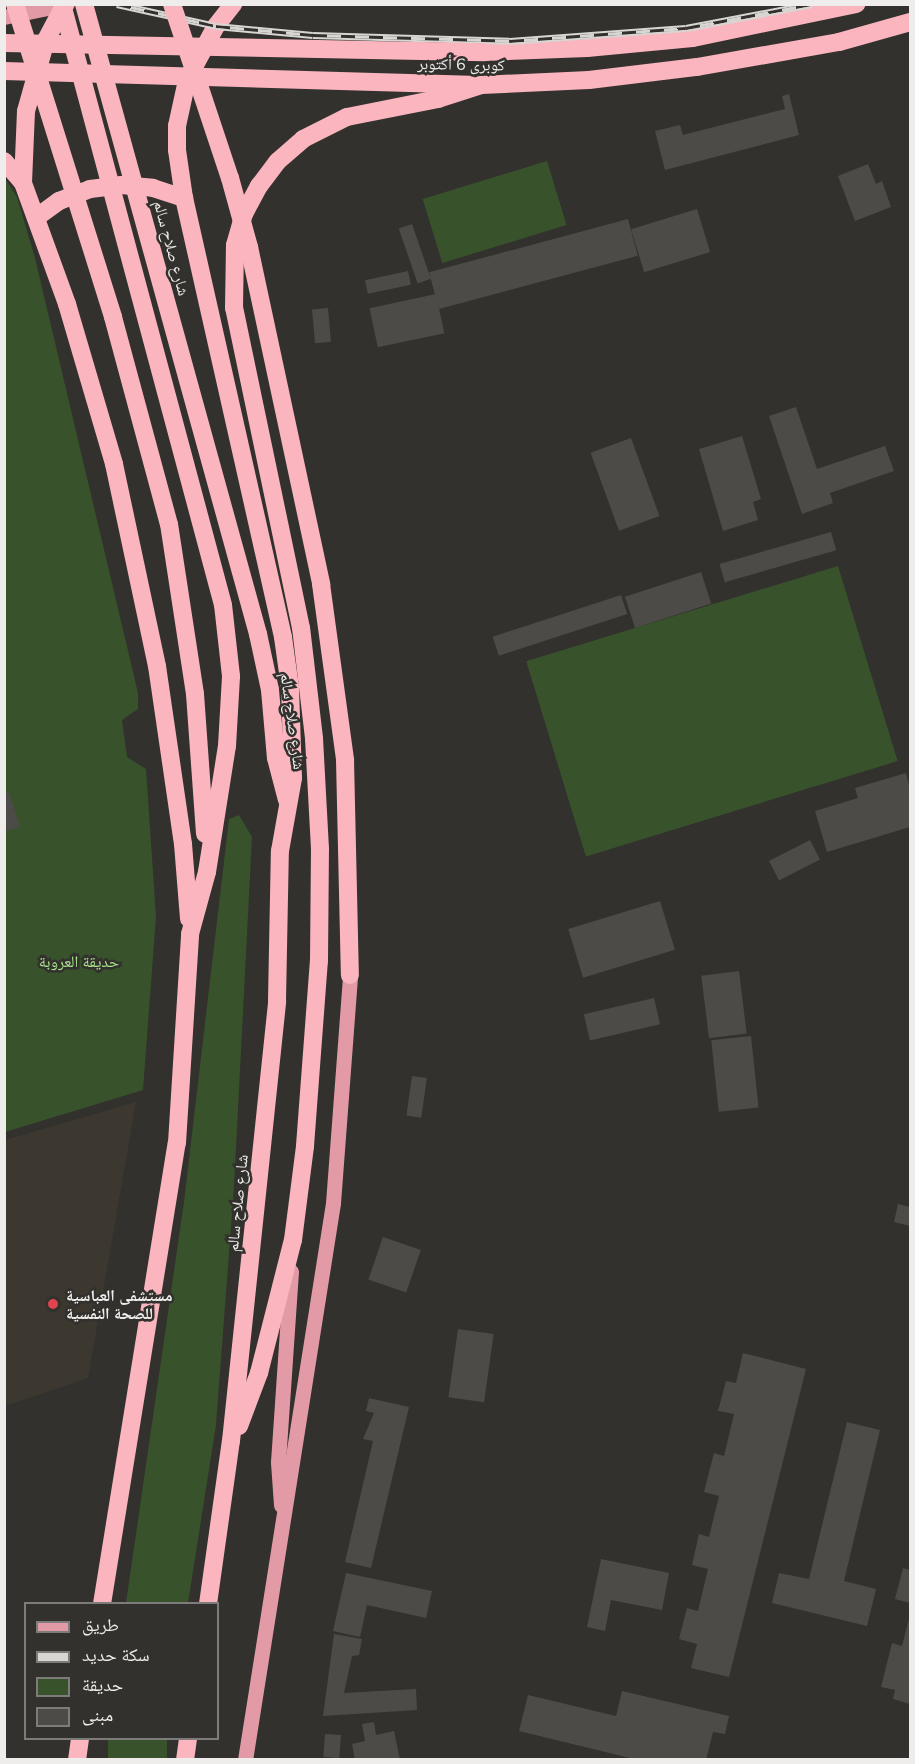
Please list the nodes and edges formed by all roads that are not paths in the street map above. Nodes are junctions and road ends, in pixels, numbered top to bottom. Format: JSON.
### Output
{"nodes":[{"id":1,"x":15,"y":4,"type":"edge"},
{"id":2,"x":84,"y":4,"type":"edge"},
{"id":3,"x":172,"y":4,"type":"edge"},
{"id":4,"x":233,"y":4,"type":"edge"},
{"id":5,"x":856,"y":4,"type":"edge"},
{"id":6,"x":64,"y":5,"type":"edge"},
{"id":7,"x":4,"y":17,"type":"edge"},
{"id":8,"x":910,"y":22,"type":"edge"},
{"id":9,"x":4,"y":43,"type":"edge"},
{"id":10,"x":4,"y":71,"type":"edge"},
{"id":11,"x":481,"y":85,"type":"junction"},
{"id":12,"x":4,"y":160,"type":"edge"},
{"id":13,"x":23,"y":183,"type":"junction"},
{"id":14,"x":184,"y":198,"type":"junction"},
{"id":15,"x":38,"y":217,"type":"junction"},
{"id":16,"x":290,"y":810,"type":"junction"},
{"id":17,"x":207,"y":872,"type":"junction"},
{"id":18,"x":190,"y":934,"type":"junction"},
{"id":19,"x":350,"y":975,"type":"joint"},
{"id":20,"x":293,"y":1240,"type":"junction"},
{"id":21,"x":231,"y":1441,"type":"junction"},
{"id":22,"x":284,"y":1519,"type":"junction"},
{"id":23,"x":102,"y":1602,"type":"edge"},
{"id":24,"x":208,"y":1602,"type":"edge"},
{"id":25,"x":80,"y":1740,"type":"edge"},
{"id":26,"x":188,"y":1740,"type":"edge"},
{"id":27,"x":77,"y":1760,"type":"edge"},
{"id":28,"x":185,"y":1760,"type":"edge"},
{"id":29,"x":245,"y":1760,"type":"edge"}],
"edges":[{"from":1,"to":17,"type":"highway","bridge":true},
{"from":2,"to":16,"type":"highway","name":"شارع صلاح سالم","bridge":true},
{"from":3,"to":19,"type":"highway","bridge":true},
{"from":4,"to":14,"type":"highway"},
{"from":5,"to":9,"type":"highway","name":"كوبرى 6 أكتوبر","bridge":true},
{"from":6,"to":7,"type":"main road"},
{"from":6,"to":13,"type":"highway"},
{"from":6,"to":17,"type":"highway","bridge":true},
{"from":8,"to":11,"type":"highway","name":"كوبرى 6 أكتوبر"},
{"from":10,"to":11,"type":"highway","name":"كوبرى 6 أكتوبر","bridge":true},
{"from":11,"to":20,"type":"highway","bridge":true},
{"from":12,"to":13,"type":"highway"},
{"from":13,"to":15,"type":"highway"},
{"from":14,"to":15,"type":"highway"},
{"from":14,"to":16,"type":"highway"},
{"from":15,"to":18,"type":"highway"},
{"from":16,"to":21,"type":"highway","name":"شارع صلاح سالم"},
{"from":17,"to":18,"type":"highway"},
{"from":18,"to":23,"type":"highway"},
{"from":19,"to":22,"type":"main road"},
{"from":20,"to":21,"type":"highway"},
{"from":20,"to":22,"type":"main road"},
{"from":21,"to":24,"type":"highway","name":"شارع صلاح سالم"},
{"from":22,"to":29,"type":"main road"},
{"from":25,"to":27,"type":"highway"},
{"from":26,"to":28,"type":"highway"}]}
